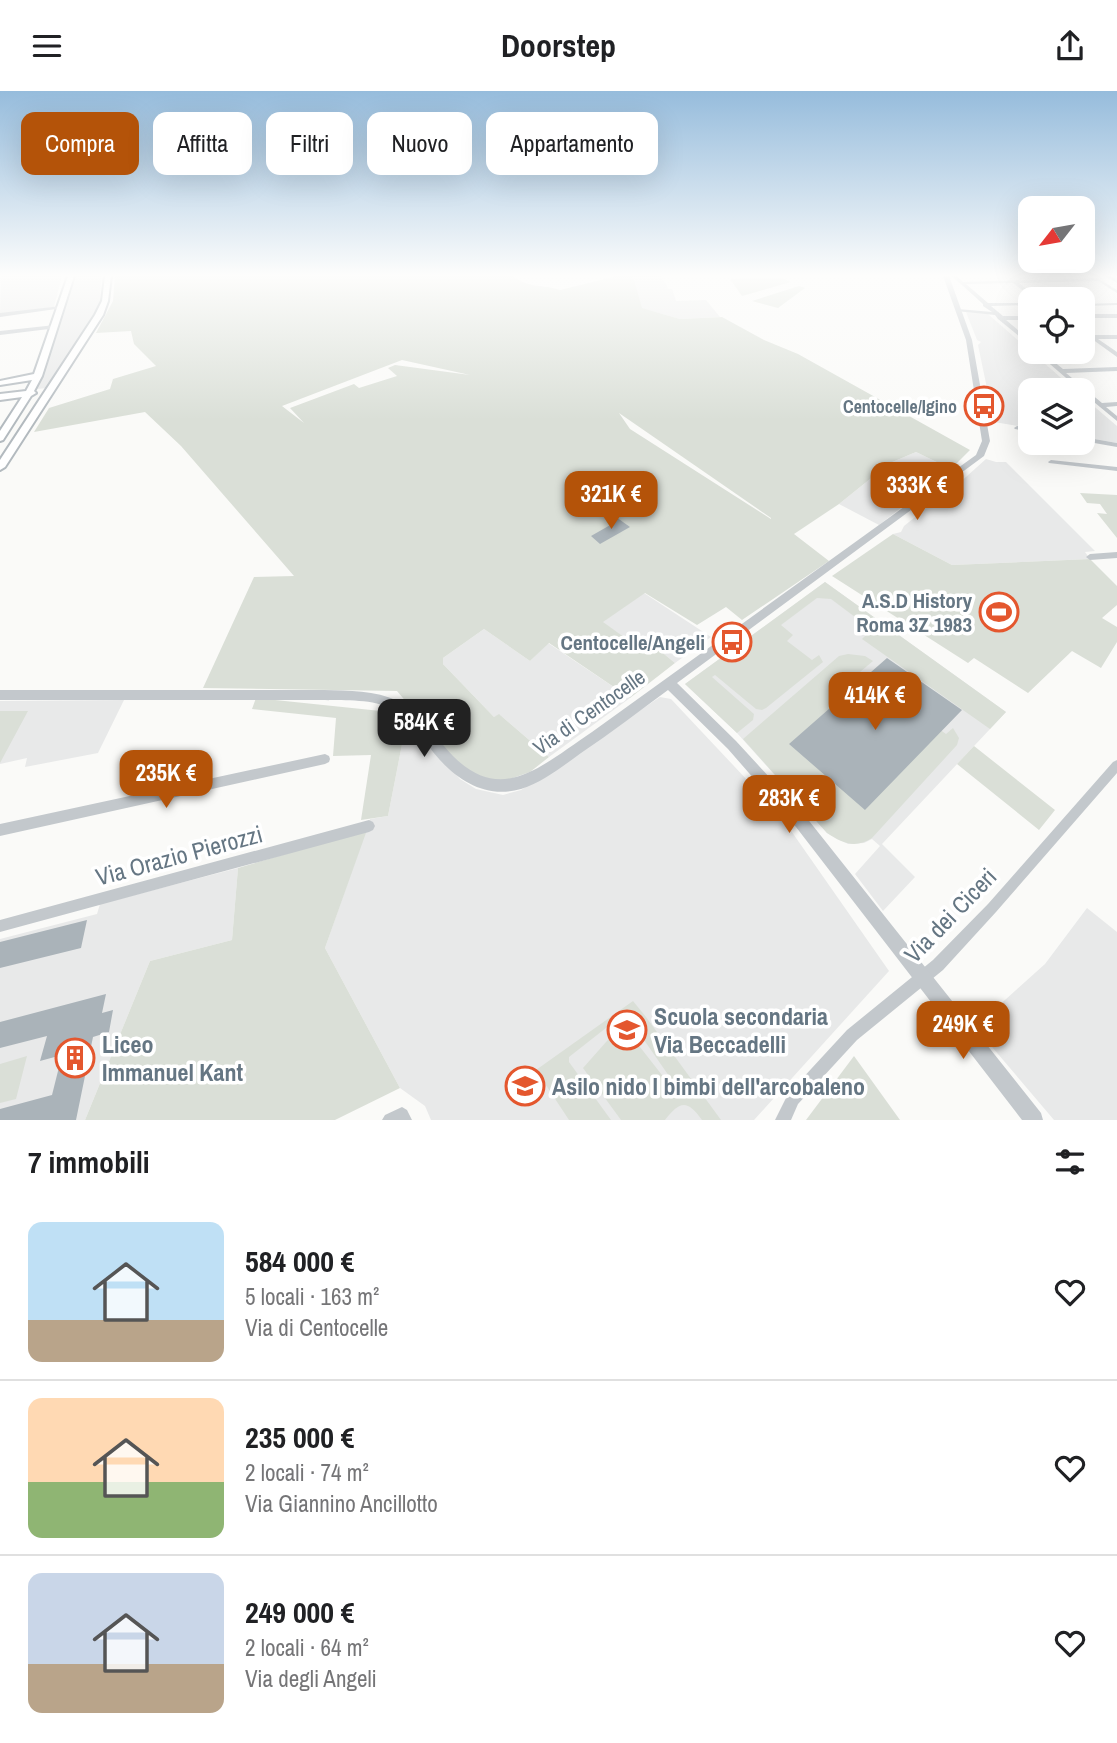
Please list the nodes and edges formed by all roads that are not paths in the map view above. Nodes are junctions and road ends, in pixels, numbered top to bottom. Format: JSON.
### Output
{"nodes":[{"id":1,"x":56,"y":324,"type":"edge"},
{"id":2,"x":94,"y":324,"type":"edge"},
{"id":3,"x":963,"y":324,"type":"edge"},
{"id":4,"x":55,"y":327,"type":"junction"},
{"id":5,"x":0,"y":333,"type":"edge"},
{"id":6,"x":1095,"y":337,"type":"edge"},
{"id":7,"x":1117,"y":337,"type":"edge"},
{"id":8,"x":1095,"y":339,"type":"edge"},
{"id":9,"x":1117,"y":355,"type":"edge"},
{"id":10,"x":1054,"y":364,"type":"edge"},
{"id":11,"x":1117,"y":369,"type":"edge"},
{"id":12,"x":1062,"y":371,"type":"junction"},
{"id":13,"x":38,"y":376,"type":"junction"},
{"id":14,"x":0,"y":383,"type":"edge"},
{"id":15,"x":50,"y":391,"type":"junction"},
{"id":16,"x":0,"y":395,"type":"edge"},
{"id":17,"x":27,"y":397,"type":"junction"},
{"id":18,"x":0,"y":403,"type":"edge"},
{"id":19,"x":1117,"y":404,"type":"edge"},
{"id":20,"x":1101,"y":405,"type":"junction"},
{"id":21,"x":1117,"y":419,"type":"edge"},
{"id":22,"x":0,"y":438,"type":"edge"},
{"id":23,"x":1095,"y":441,"type":"edge"},
{"id":24,"x":1117,"y":445,"type":"edge"},
{"id":25,"x":1051,"y":461,"type":"dead end"},
{"id":26,"x":0,"y":467,"type":"edge"},
{"id":27,"x":1117,"y":469,"type":"edge"},
{"id":28,"x":1117,"y":555,"type":"edge"},
{"id":29,"x":1090,"y":557,"type":"dead end"},
{"id":30,"x":667,"y":682,"type":"junction"},
{"id":31,"x":0,"y":695,"type":"edge"},
{"id":32,"x":325,"y":759,"type":"dead end"},
{"id":33,"x":1117,"y":765,"type":"edge"},
{"id":34,"x":369,"y":826,"type":"dead end"},
{"id":35,"x":0,"y":830,"type":"edge"},
{"id":36,"x":0,"y":926,"type":"edge"},
{"id":37,"x":923,"y":978,"type":"junction"},
{"id":38,"x":783,"y":1120,"type":"edge"},
{"id":39,"x":1034,"y":1120,"type":"edge"}],
"edges":[{"from":1,"to":4,"type":"main road"},
{"from":2,"to":15,"type":"main road"},
{"from":3,"to":30,"type":"street","name":"Via di Centocelle"},
{"from":4,"to":5,"type":"street"},
{"from":4,"to":13,"type":"main road"},
{"from":6,"to":7,"type":"street"},
{"from":8,"to":9,"type":"street"},
{"from":10,"to":12,"type":"street"},
{"from":11,"to":12,"type":"street"},
{"from":12,"to":20,"type":"street"},
{"from":13,"to":14,"type":"main road"},
{"from":13,"to":17,"type":"main road"},
{"from":15,"to":17,"type":"main road"},
{"from":15,"to":26,"type":"main road"},
{"from":16,"to":17,"type":"main road"},
{"from":17,"to":18,"type":"main road"},
{"from":17,"to":22,"type":"main road"},
{"from":19,"to":20,"type":"street"},
{"from":20,"to":21,"type":"street"},
{"from":23,"to":24,"type":"street"},
{"from":25,"to":27,"type":"street"},
{"from":28,"to":29,"type":"street"},
{"from":30,"to":31,"type":"street","name":"Via di Centocelle"},
{"from":30,"to":37,"type":"street"},
{"from":32,"to":35,"type":"street"},
{"from":33,"to":37,"type":"street","name":"Via dei Ciceri"},
{"from":34,"to":36,"type":"street","name":"Via Orazio Pierozzi"},
{"from":37,"to":38,"type":"street","name":"Via dei Ciceri"},
{"from":37,"to":39,"type":"street"}]}
